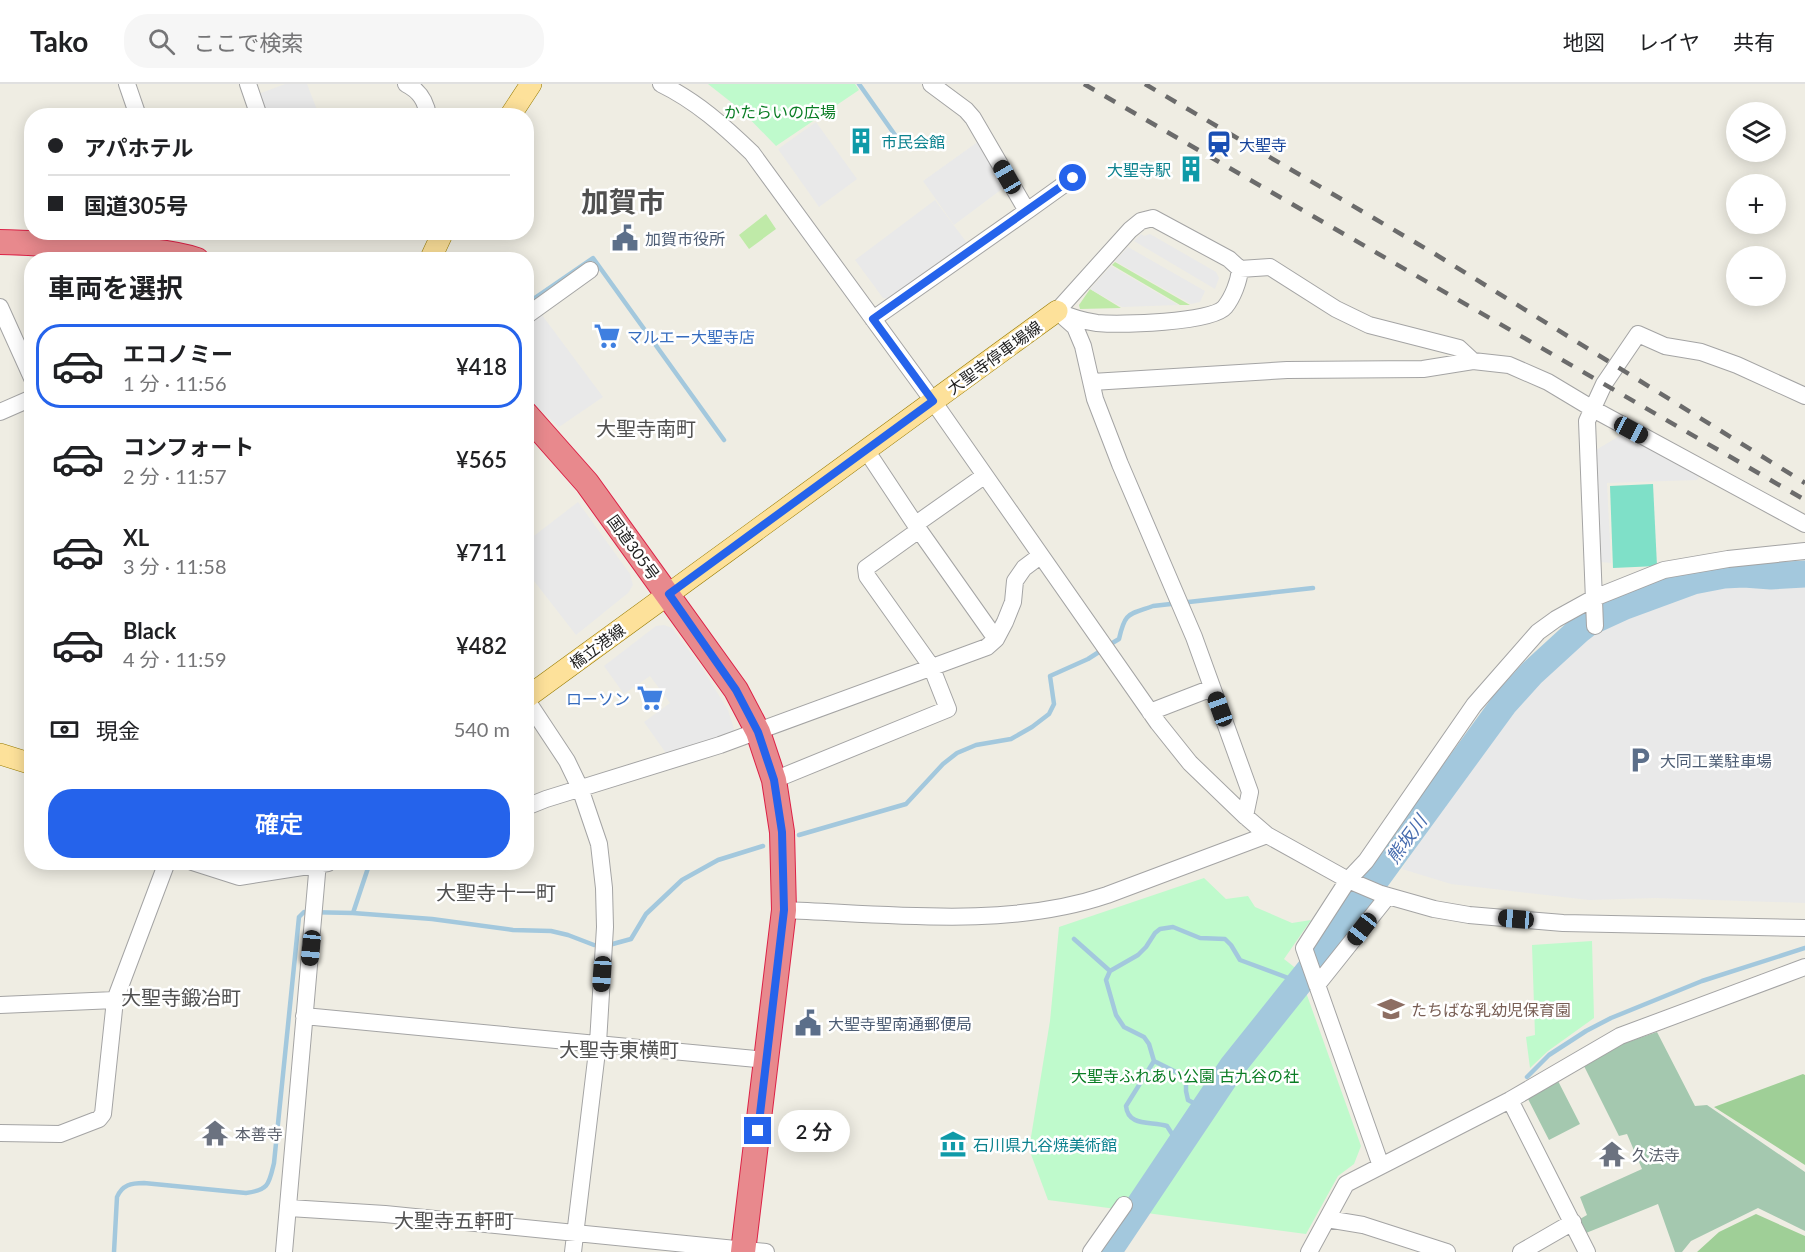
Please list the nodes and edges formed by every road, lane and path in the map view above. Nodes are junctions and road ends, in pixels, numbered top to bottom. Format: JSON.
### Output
{"nodes":[{"id":1,"x":127,"y":84,"type":"edge"},
{"id":2,"x":248,"y":84,"type":"edge"},
{"id":3,"x":406,"y":84,"type":"edge"},
{"id":4,"x":531,"y":84,"type":"edge"},
{"id":5,"x":662,"y":84,"type":"edge"},
{"id":6,"x":931,"y":84,"type":"edge"},
{"id":7,"x":135,"y":108,"type":"edge"},
{"id":8,"x":256,"y":108,"type":"edge"},
{"id":9,"x":427,"y":108,"type":"edge"},
{"id":10,"x":515,"y":108,"type":"edge"},
{"id":11,"x":1073,"y":178,"type":"dead end"},
{"id":12,"x":1027,"y":211,"type":"junction"},
{"id":13,"x":62,"y":240,"type":"edge"},
{"id":14,"x":70,"y":240,"type":"edge"},
{"id":15,"x":0,"y":242,"type":"edge"},
{"id":16,"x":116,"y":252,"type":"edge"},
{"id":17,"x":1240,"y":268,"type":"junction"},
{"id":18,"x":590,"y":270,"type":"dead end"},
{"id":19,"x":0,"y":307,"type":"edge"},
{"id":20,"x":534,"y":310,"type":"edge"},
{"id":21,"x":1057,"y":312,"type":"junction"},
{"id":22,"x":873,"y":319,"type":"junction"},
{"id":23,"x":24,"y":360,"type":"edge"},
{"id":24,"x":1473,"y":361,"type":"junction"},
{"id":25,"x":1092,"y":382,"type":"junction"},
{"id":26,"x":1805,"y":396,"type":"edge"},
{"id":27,"x":933,"y":401,"type":"junction"},
{"id":28,"x":24,"y":402,"type":"edge"},
{"id":29,"x":1593,"y":409,"type":"junction"},
{"id":30,"x":0,"y":412,"type":"edge"},
{"id":31,"x":534,"y":423,"type":"edge"},
{"id":32,"x":866,"y":450,"type":"junction"},
{"id":33,"x":984,"y":476,"type":"junction"},
{"id":34,"x":1805,"y":524,"type":"edge"},
{"id":35,"x":917,"y":527,"type":"junction"},
{"id":36,"x":1805,"y":551,"type":"edge"},
{"id":37,"x":1040,"y":556,"type":"junction"},
{"id":38,"x":669,"y":594,"type":"junction"},
{"id":39,"x":1594,"y":598,"type":"junction"},
{"id":40,"x":1595,"y":626,"type":"dead end"},
{"id":41,"x":996,"y":639,"type":"junction"},
{"id":42,"x":931,"y":666,"type":"junction"},
{"id":43,"x":1212,"y":688,"type":"junction"},
{"id":44,"x":534,"y":692,"type":"edge"},
{"id":45,"x":534,"y":710,"type":"edge"},
{"id":46,"x":1150,"y":712,"type":"junction"},
{"id":47,"x":758,"y":732,"type":"junction"},
{"id":48,"x":0,"y":754,"type":"edge"},
{"id":49,"x":24,"y":762,"type":"edge"},
{"id":50,"x":774,"y":780,"type":"junction"},
{"id":51,"x":580,"y":788,"type":"junction"},
{"id":52,"x":534,"y":804,"type":"edge"},
{"id":53,"x":1245,"y":816,"type":"junction"},
{"id":54,"x":1268,"y":835,"type":"junction"},
{"id":55,"x":164,"y":870,"type":"edge"},
{"id":56,"x":217,"y":870,"type":"edge"},
{"id":57,"x":280,"y":870,"type":"edge"},
{"id":58,"x":320,"y":870,"type":"edge"},
{"id":59,"x":1348,"y":880,"type":"junction"},
{"id":60,"x":1384,"y":895,"type":"junction"},
{"id":61,"x":784,"y":910,"type":"junction"},
{"id":62,"x":1805,"y":928,"type":"edge"},
{"id":63,"x":1805,"y":967,"type":"edge"},
{"id":64,"x":1316,"y":983,"type":"junction"},
{"id":65,"x":115,"y":1000,"type":"junction"},
{"id":66,"x":0,"y":1005,"type":"edge"},
{"id":67,"x":304,"y":1016,"type":"junction"},
{"id":68,"x":598,"y":1043,"type":"junction"},
{"id":69,"x":766,"y":1060,"type":"junction"},
{"id":70,"x":1510,"y":1100,"type":"junction"},
{"id":71,"x":0,"y":1133,"type":"edge"},
{"id":72,"x":1381,"y":1166,"type":"junction"},
{"id":73,"x":1124,"y":1205,"type":"dead end"},
{"id":74,"x":289,"y":1208,"type":"junction"},
{"id":75,"x":1327,"y":1220,"type":"junction"},
{"id":76,"x":1573,"y":1222,"type":"junction"},
{"id":77,"x":575,"y":1232,"type":"junction"},
{"id":78,"x":751,"y":1251,"type":"edge"},
{"id":79,"x":284,"y":1252,"type":"edge"},
{"id":80,"x":573,"y":1252,"type":"edge"},
{"id":81,"x":1091,"y":1252,"type":"edge"},
{"id":82,"x":1309,"y":1252,"type":"edge"},
{"id":83,"x":1446,"y":1252,"type":"edge"},
{"id":84,"x":1521,"y":1252,"type":"edge"},
{"id":85,"x":1587,"y":1252,"type":"edge"}],
"edges":[{"from":1,"to":7,"type":"street"},
{"from":2,"to":8,"type":"street"},
{"from":3,"to":9,"type":"street"},
{"from":4,"to":10,"type":"main road"},
{"from":5,"to":22,"type":"street"},
{"from":6,"to":12,"type":"street"},
{"from":11,"to":12,"type":"street"},
{"from":12,"to":22,"type":"street"},
{"from":13,"to":15,"type":"highway"},
{"from":14,"to":16,"type":"highway"},
{"from":17,"to":21,"type":"street"},
{"from":17,"to":21,"type":"street"},
{"from":17,"to":24,"type":"street"},
{"from":18,"to":20,"type":"street"},
{"from":19,"to":23,"type":"street"},
{"from":21,"to":25,"type":"street"},
{"from":21,"to":27,"type":"main road","name":"大聖寺停車場線"},
{"from":22,"to":27,"type":"street"},
{"from":24,"to":25,"type":"street"},
{"from":24,"to":29,"type":"street"},
{"from":25,"to":43,"type":"street"},
{"from":26,"to":29,"type":"street"},
{"from":27,"to":32,"type":"main road","name":"大聖寺停車場線"},
{"from":27,"to":33,"type":"street"},
{"from":28,"to":30,"type":"street"},
{"from":29,"to":34,"type":"street"},
{"from":29,"to":39,"type":"street"},
{"from":31,"to":38,"type":"highway","name":"国道305号"},
{"from":32,"to":35,"type":"street"},
{"from":32,"to":38,"type":"main road","name":"大聖寺停車場線"},
{"from":33,"to":35,"type":"street"},
{"from":33,"to":37,"type":"street"},
{"from":35,"to":41,"type":"street"},
{"from":35,"to":42,"type":"street"},
{"from":36,"to":39,"type":"street"},
{"from":37,"to":41,"type":"street"},
{"from":37,"to":46,"type":"street"},
{"from":38,"to":44,"type":"main road","name":"橋立港線"},
{"from":38,"to":47,"type":"highway","name":"国道305号"},
{"from":39,"to":40,"type":"street"},
{"from":39,"to":59,"type":"street"},
{"from":41,"to":42,"type":"street"},
{"from":42,"to":47,"type":"street"},
{"from":42,"to":50,"type":"street"},
{"from":43,"to":46,"type":"street"},
{"from":43,"to":53,"type":"street"},
{"from":45,"to":51,"type":"street"},
{"from":46,"to":53,"type":"street"},
{"from":47,"to":50,"type":"highway","name":"国道305号"},
{"from":47,"to":51,"type":"street"},
{"from":48,"to":49,"type":"main road"},
{"from":50,"to":61,"type":"highway","name":"国道305号"},
{"from":51,"to":52,"type":"street"},
{"from":51,"to":68,"type":"street"},
{"from":53,"to":54,"type":"street"},
{"from":54,"to":59,"type":"street"},
{"from":54,"to":61,"type":"street"},
{"from":55,"to":65,"type":"street"},
{"from":56,"to":57,"type":"street"},
{"from":58,"to":67,"type":"street"},
{"from":59,"to":60,"type":"street"},
{"from":59,"to":64,"type":"street"},
{"from":60,"to":62,"type":"street"},
{"from":60,"to":64,"type":"street"},
{"from":61,"to":69,"type":"highway","name":"国道305号"},
{"from":63,"to":70,"type":"street"},
{"from":64,"to":72,"type":"street"},
{"from":65,"to":66,"type":"street"},
{"from":65,"to":71,"type":"street"},
{"from":67,"to":68,"type":"street"},
{"from":67,"to":74,"type":"street"},
{"from":68,"to":69,"type":"street"},
{"from":68,"to":77,"type":"street"},
{"from":69,"to":78,"type":"highway","name":"国道305号"},
{"from":70,"to":72,"type":"street"},
{"from":70,"to":76,"type":"street"},
{"from":72,"to":75,"type":"street"},
{"from":73,"to":81,"type":"street"},
{"from":74,"to":77,"type":"street"},
{"from":74,"to":79,"type":"street"},
{"from":75,"to":82,"type":"street"},
{"from":75,"to":83,"type":"street"},
{"from":76,"to":84,"type":"street"},
{"from":76,"to":85,"type":"street"},
{"from":77,"to":78,"type":"street"},
{"from":77,"to":80,"type":"street"}]}
